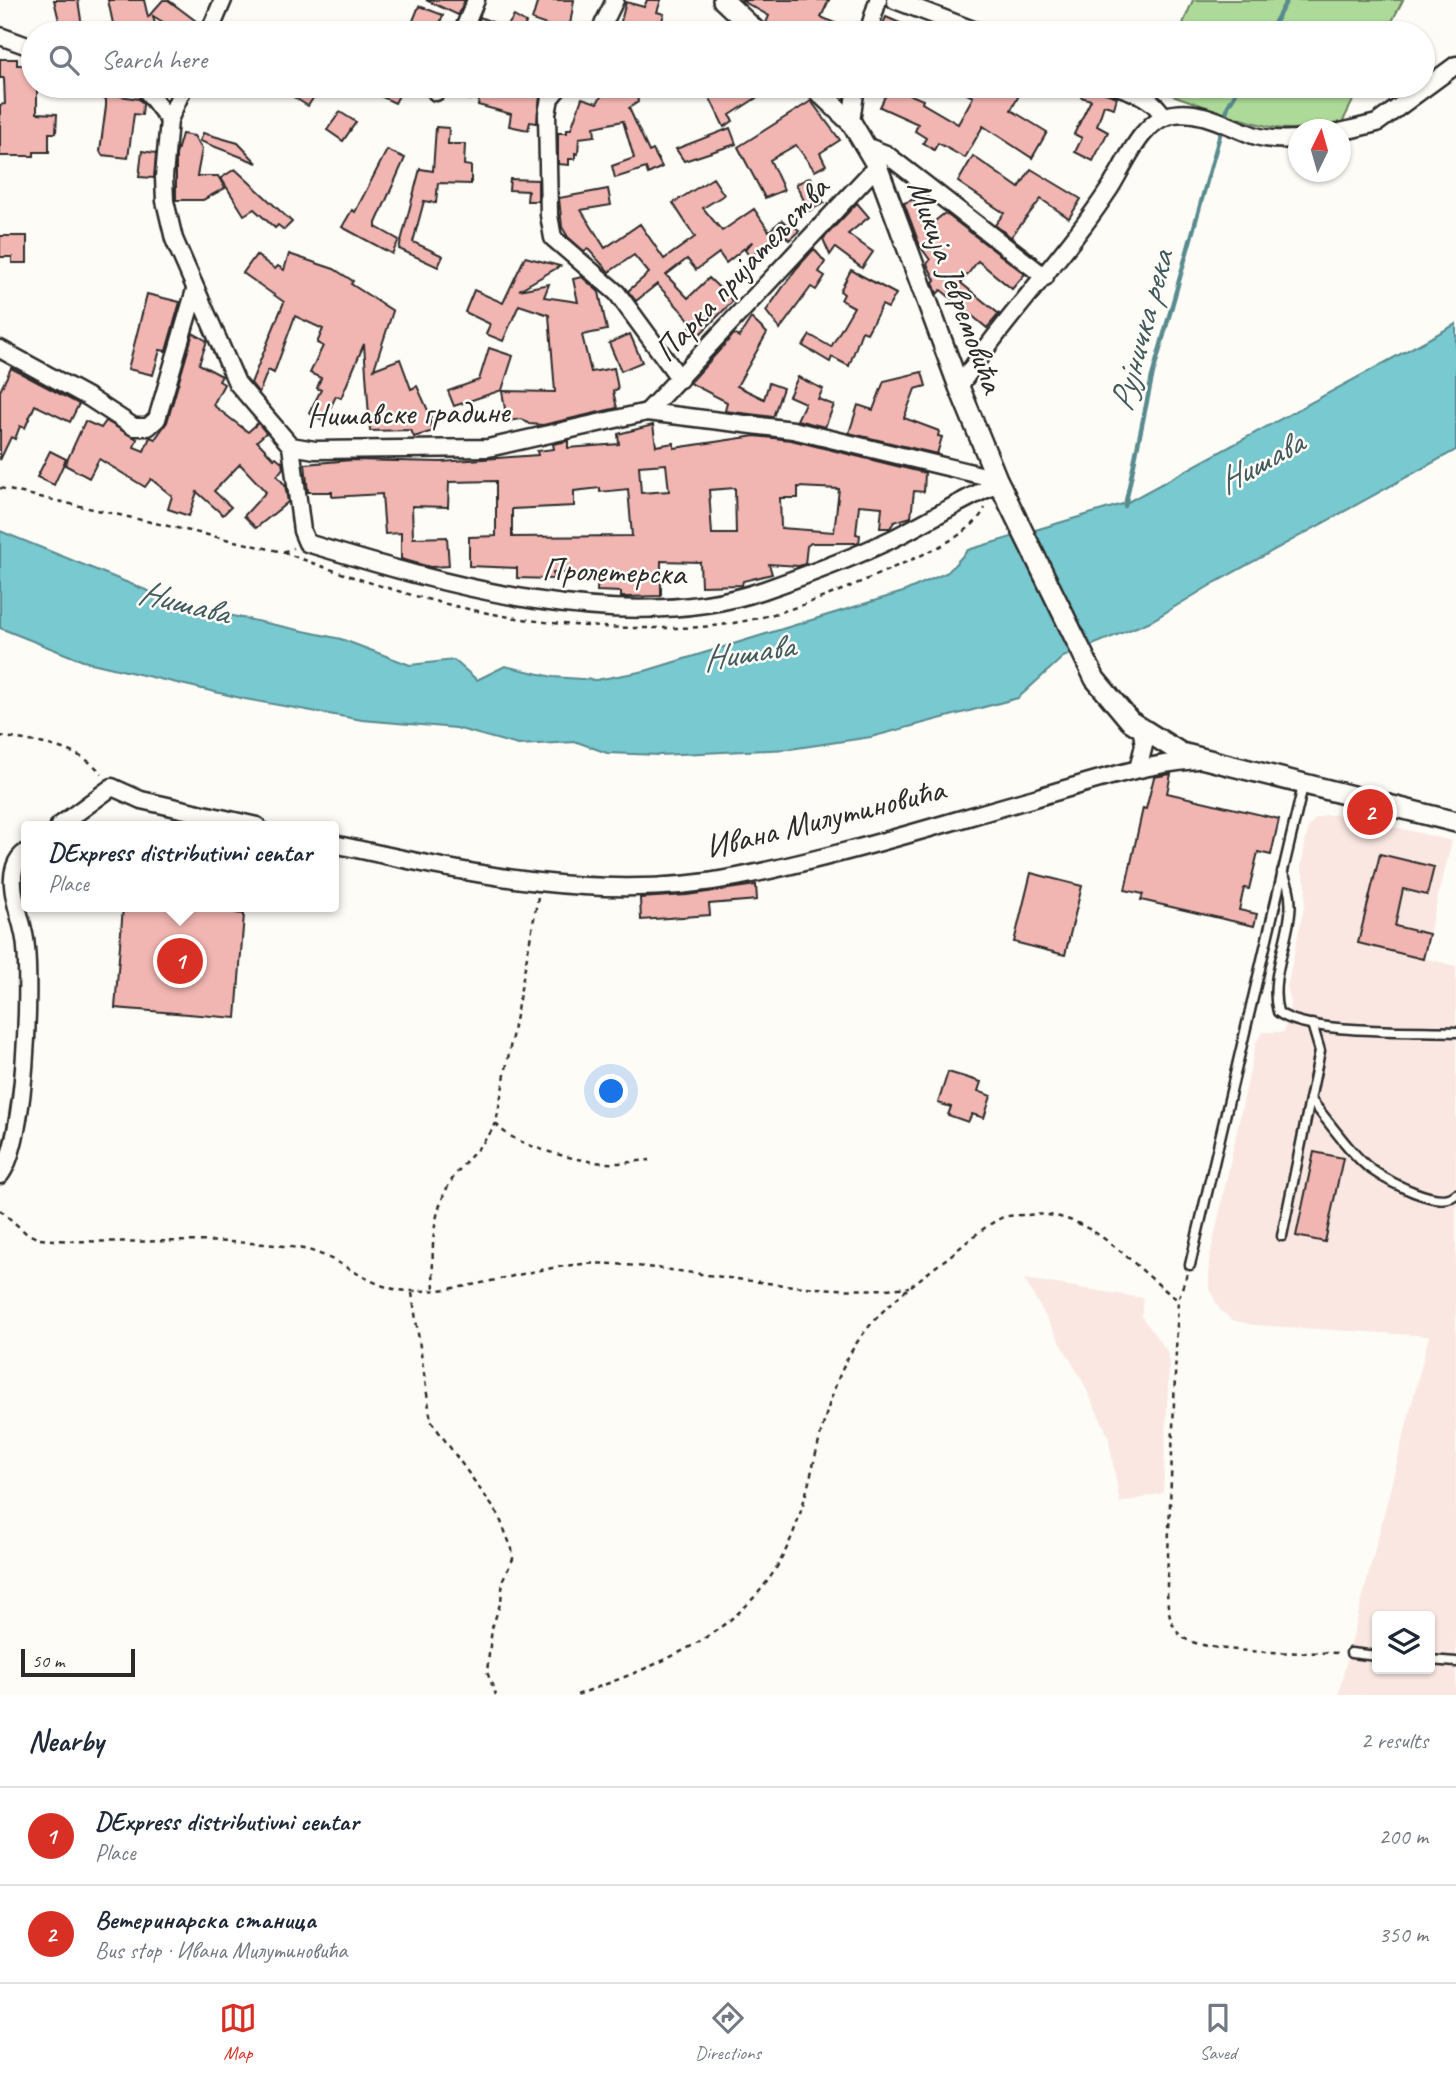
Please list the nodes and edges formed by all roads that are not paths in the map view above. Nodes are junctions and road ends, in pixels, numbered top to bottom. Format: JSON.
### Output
{"nodes":[{"id":1,"x":223,"y":0,"type":"edge"},
{"id":2,"x":476,"y":0,"type":"edge"},
{"id":3,"x":615,"y":0,"type":"edge"},
{"id":4,"x":723,"y":0,"type":"edge"},
{"id":5,"x":878,"y":0,"type":"edge"},
{"id":6,"x":895,"y":0,"type":"edge"},
{"id":7,"x":214,"y":21,"type":"edge"},
{"id":8,"x":466,"y":21,"type":"edge"},
{"id":9,"x":605,"y":21,"type":"edge"},
{"id":10,"x":745,"y":21,"type":"edge"},
{"id":11,"x":872,"y":21,"type":"edge"},
{"id":12,"x":950,"y":21,"type":"edge"},
{"id":13,"x":0,"y":36,"type":"edge"},
{"id":14,"x":21,"y":44,"type":"edge"},
{"id":15,"x":1456,"y":65,"type":"edge"},
{"id":16,"x":1435,"y":80,"type":"edge"},
{"id":17,"x":152,"y":98,"type":"edge"},
{"id":18,"x":179,"y":98,"type":"edge"},
{"id":19,"x":550,"y":98,"type":"edge"},
{"id":20,"x":826,"y":98,"type":"edge"},
{"id":21,"x":854,"y":98,"type":"edge"},
{"id":22,"x":1147,"y":98,"type":"edge"},
{"id":23,"x":1411,"y":98,"type":"edge"},
{"id":24,"x":1164,"y":117,"type":"junction"},
{"id":25,"x":169,"y":120,"type":"junction"},
{"id":26,"x":851,"y":122,"type":"junction"},
{"id":27,"x":1351,"y":129,"type":"edge"},
{"id":28,"x":1288,"y":139,"type":"edge"},
{"id":29,"x":868,"y":147,"type":"junction"},
{"id":30,"x":877,"y":166,"type":"junction"},
{"id":31,"x":1045,"y":276,"type":"junction"},
{"id":32,"x":195,"y":290,"type":"junction"},
{"id":33,"x":0,"y":349,"type":"edge"},
{"id":34,"x":680,"y":379,"type":"junction"},
{"id":35,"x":958,"y":387,"type":"junction"},
{"id":36,"x":648,"y":412,"type":"junction"},
{"id":37,"x":291,"y":446,"type":"junction"},
{"id":38,"x":999,"y":481,"type":"junction"},
{"id":39,"x":1095,"y":679,"type":"joint"},
{"id":40,"x":1142,"y":732,"type":"junction"},
{"id":41,"x":1201,"y":760,"type":"junction"},
{"id":42,"x":1138,"y":769,"type":"junction"},
{"id":43,"x":1303,"y":786,"type":"junction"},
{"id":44,"x":66,"y":821,"type":"edge"},
{"id":45,"x":235,"y":821,"type":"edge"},
{"id":46,"x":1456,"y":822,"type":"edge"},
{"id":47,"x":339,"y":845,"type":"edge"},
{"id":48,"x":21,"y":858,"type":"edge"},
{"id":49,"x":1282,"y":872,"type":"junction"},
{"id":50,"x":1312,"y":1024,"type":"junction"},
{"id":51,"x":1456,"y":1032,"type":"edge"},
{"id":52,"x":1311,"y":1099,"type":"junction"},
{"id":53,"x":0,"y":1175,"type":"edge"},
{"id":54,"x":1456,"y":1194,"type":"edge"},
{"id":55,"x":1282,"y":1236,"type":"dead end"},
{"id":56,"x":1190,"y":1265,"type":"road end"},
{"id":57,"x":1350,"y":1653,"type":"road end"},
{"id":58,"x":1372,"y":1655,"type":"edge"},
{"id":59,"x":1435,"y":1660,"type":"edge"},
{"id":60,"x":1456,"y":1662,"type":"edge"}],
"edges":[{"from":1,"to":7,"type":"street"},
{"from":2,"to":8,"type":"street"},
{"from":3,"to":9,"type":"street"},
{"from":4,"to":10,"type":"street"},
{"from":5,"to":11,"type":"street"},
{"from":6,"to":12,"type":"street"},
{"from":13,"to":14,"type":"street"},
{"from":15,"to":16,"type":"street"},
{"from":17,"to":25,"type":"street"},
{"from":18,"to":25,"type":"street","name":"Нишавске градине"},
{"from":19,"to":34,"type":"street"},
{"from":20,"to":26,"type":"street","name":"Микија Јевремовића"},
{"from":21,"to":26,"type":"street"},
{"from":22,"to":24,"type":"street"},
{"from":23,"to":27,"type":"street"},
{"from":24,"to":28,"type":"street"},
{"from":24,"to":31,"type":"street"},
{"from":25,"to":32,"type":"street","name":"Нишавске градине"},
{"from":26,"to":29,"type":"street","name":"Микија Јевремовића"},
{"from":29,"to":30,"type":"street","name":"Микија Јевремовића"},
{"from":29,"to":31,"type":"street"},
{"from":30,"to":34,"type":"street","name":"Парка пријатељства"},
{"from":30,"to":35,"type":"street","name":"Микија Јевремовића"},
{"from":31,"to":35,"type":"street"},
{"from":32,"to":33,"type":"street"},
{"from":32,"to":37,"type":"street","name":"Нишавске градине"},
{"from":34,"to":36,"type":"street","name":"Парка пријатељства"},
{"from":35,"to":38,"type":"street","name":"Микија Јевремовића"},
{"from":36,"to":37,"type":"street","name":"Нишавске градине"},
{"from":36,"to":38,"type":"street","name":"Нишавске градине"},
{"from":37,"to":38,"type":"street","name":"Пролетерска"},
{"from":38,"to":39,"type":"street","name":"Микија Јевремовића"},
{"from":39,"to":40,"type":"street","name":"Ивана Милутиновића"},
{"from":40,"to":41,"type":"street","name":"Ивана Милутиновића"},
{"from":40,"to":42,"type":"street"},
{"from":41,"to":42,"type":"street","name":"Ивана Милутиновића"},
{"from":41,"to":43,"type":"street","name":"Ивана Милутиновића"},
{"from":42,"to":47,"type":"street","name":"Ивана Милутиновића"},
{"from":43,"to":46,"type":"street","name":"Ивана Милутиновића"},
{"from":43,"to":49,"type":"lane"},
{"from":44,"to":45,"type":"street"},
{"from":48,"to":53,"type":"street"},
{"from":49,"to":50,"type":"lane"},
{"from":49,"to":56,"type":"lane"},
{"from":50,"to":51,"type":"lane"},
{"from":50,"to":52,"type":"lane"},
{"from":52,"to":54,"type":"lane"},
{"from":52,"to":55,"type":"lane"},
{"from":57,"to":58,"type":"lane"},
{"from":59,"to":60,"type":"lane"}]}
